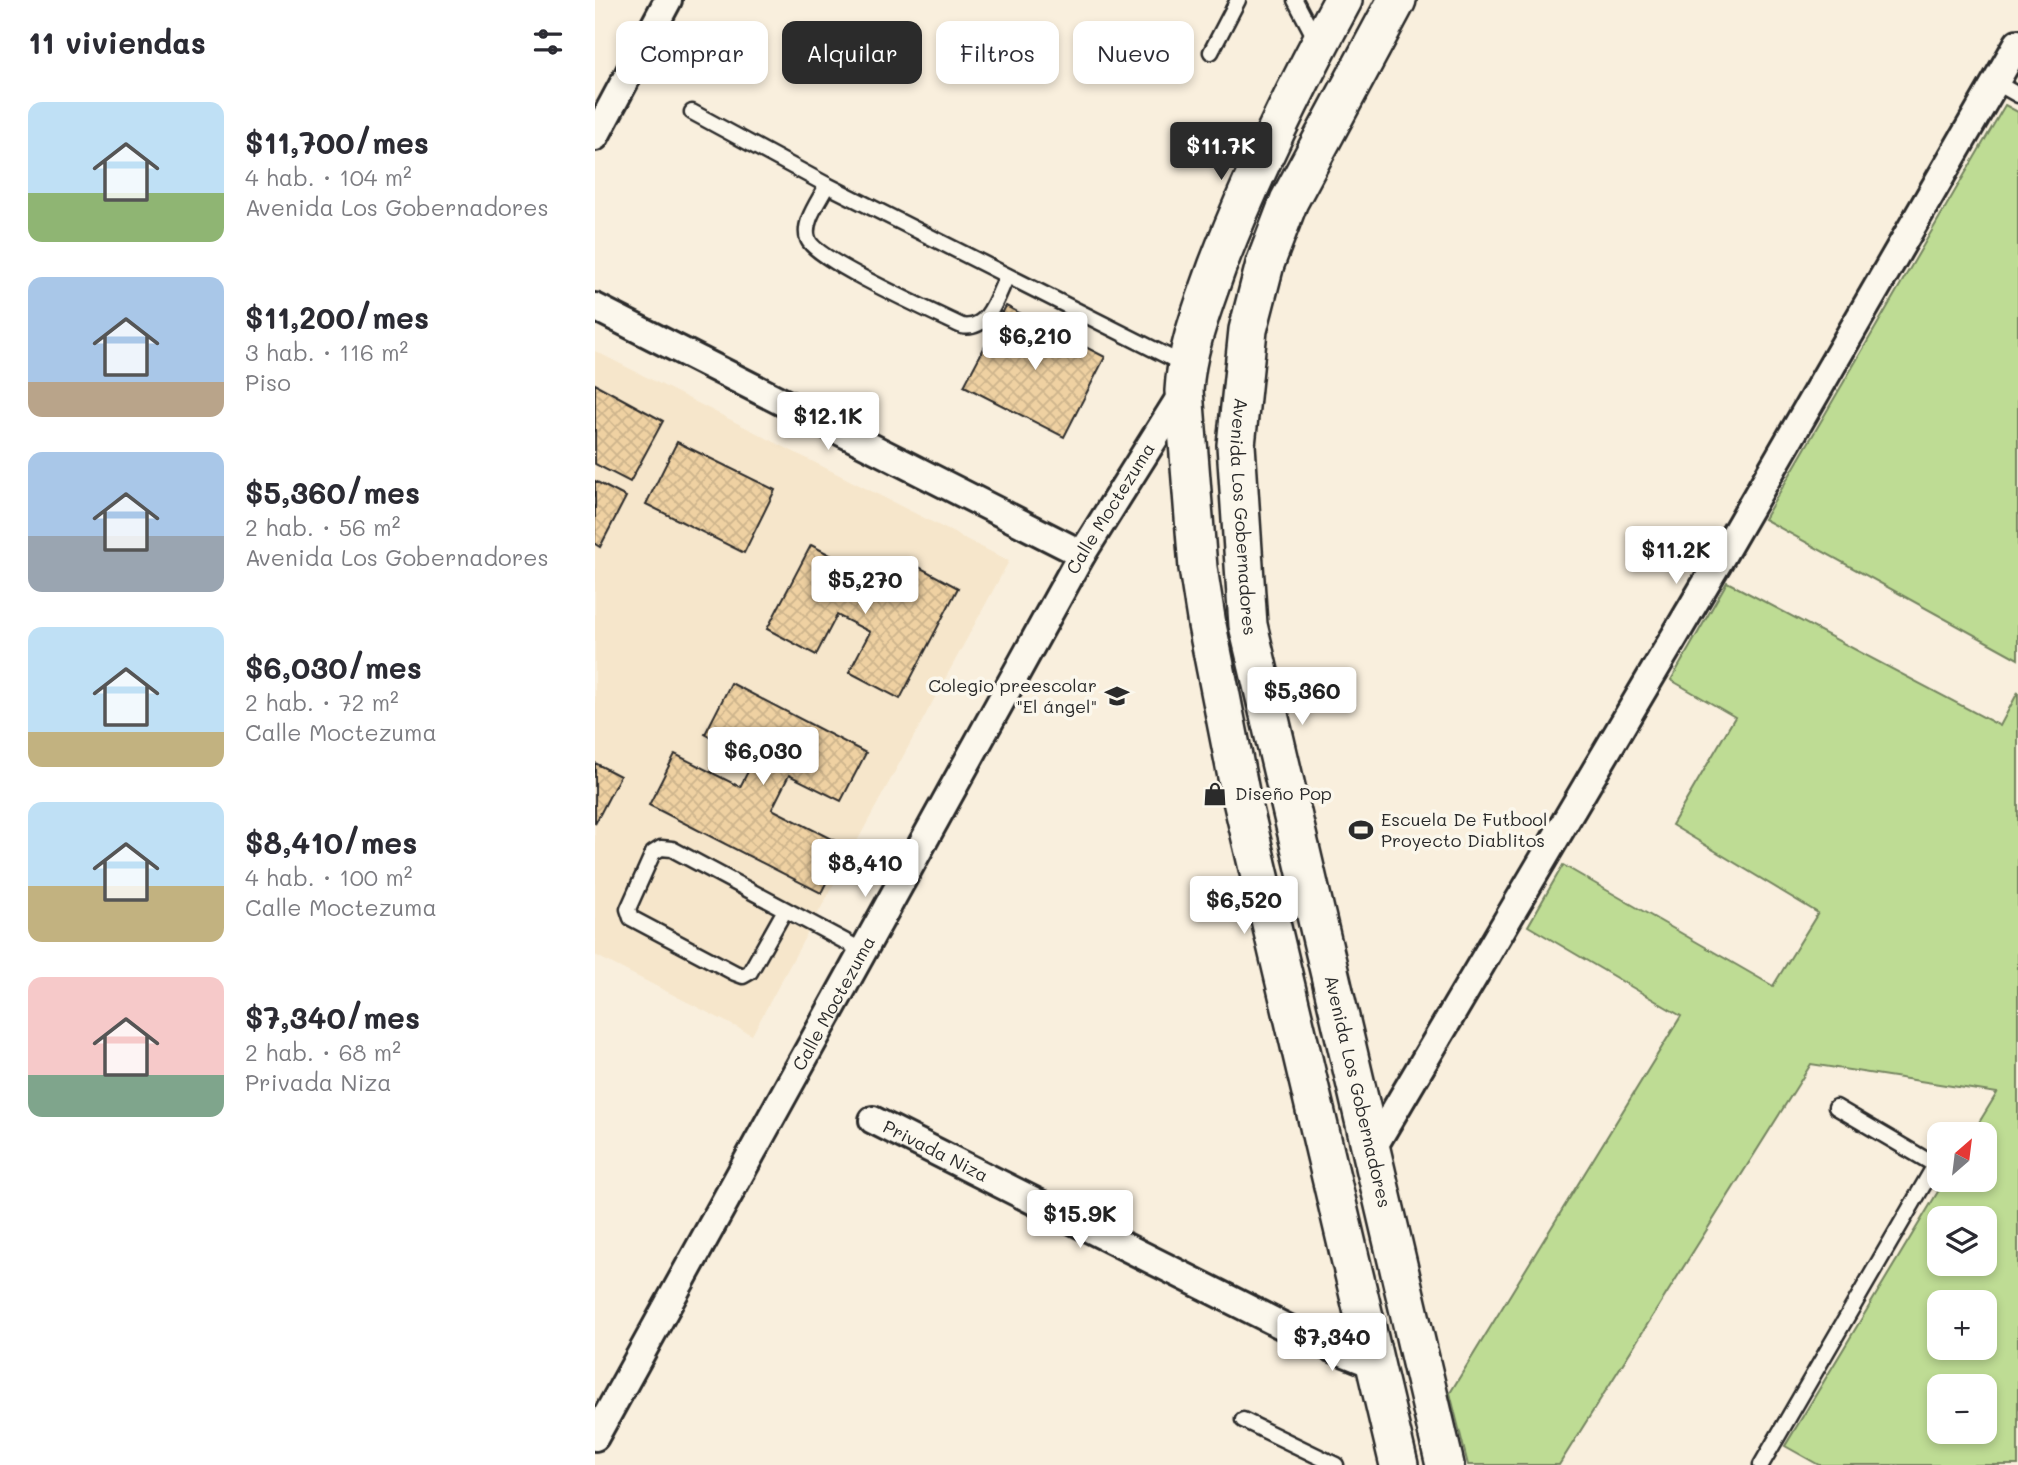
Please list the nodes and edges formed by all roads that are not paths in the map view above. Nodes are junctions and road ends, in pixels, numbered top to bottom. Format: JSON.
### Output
{"nodes":[{"id":1,"x":668,"y":0,"type":"edge"},
{"id":2,"x":1238,"y":0,"type":"edge"},
{"id":3,"x":1295,"y":0,"type":"edge"},
{"id":4,"x":1343,"y":0,"type":"edge"},
{"id":5,"x":1397,"y":0,"type":"edge"},
{"id":6,"x":2018,"y":43,"type":"edge"},
{"id":7,"x":1319,"y":45,"type":"junction"},
{"id":8,"x":1210,"y":52,"type":"dead end"},
{"id":9,"x":2006,"y":89,"type":"edge"},
{"id":10,"x":692,"y":112,"type":"dead end"},
{"id":11,"x":595,"y":136,"type":"edge"},
{"id":12,"x":827,"y":185,"type":"junction"},
{"id":13,"x":1007,"y":276,"type":"junction"},
{"id":14,"x":595,"y":307,"type":"edge"},
{"id":15,"x":1185,"y":378,"type":"junction"},
{"id":16,"x":1082,"y":554,"type":"junction"},
{"id":17,"x":785,"y":910,"type":"junction"},
{"id":18,"x":863,"y":951,"type":"junction"},
{"id":19,"x":1836,"y":1107,"type":"dead end"},
{"id":20,"x":873,"y":1121,"type":"dead end"},
{"id":21,"x":1371,"y":1151,"type":"junction"},
{"id":22,"x":1375,"y":1365,"type":"junction"},
{"id":23,"x":1243,"y":1420,"type":"dead end"},
{"id":24,"x":595,"y":1437,"type":"edge"},
{"id":25,"x":1436,"y":1463,"type":"edge"},
{"id":26,"x":1336,"y":1465,"type":"edge"},
{"id":27,"x":1399,"y":1465,"type":"edge"},
{"id":28,"x":1761,"y":1465,"type":"edge"}],
"edges":[{"from":1,"to":11,"type":"street"},
{"from":2,"to":8,"type":"lane"},
{"from":3,"to":7,"type":"lane"},
{"from":4,"to":7,"type":"street"},
{"from":5,"to":21,"type":"street","name":"Avenida Los Gobernadores"},
{"from":6,"to":9,"type":"street"},
{"from":7,"to":15,"type":"street"},
{"from":9,"to":21,"type":"street"},
{"from":10,"to":12,"type":"lane"},
{"from":12,"to":13,"type":"lane"},
{"from":12,"to":13,"type":"lane"},
{"from":13,"to":15,"type":"lane"},
{"from":14,"to":16,"type":"street"},
{"from":15,"to":16,"type":"street","name":"Calle Moctezuma"},
{"from":15,"to":22,"type":"street"},
{"from":16,"to":18,"type":"street","name":"Calle Moctezuma"},
{"from":17,"to":17,"type":"lane"},
{"from":17,"to":18,"type":"lane"},
{"from":18,"to":24,"type":"street","name":"Calle Moctezuma"},
{"from":19,"to":28,"type":"lane"},
{"from":20,"to":22,"type":"street","name":"Privada Niza"},
{"from":21,"to":25,"type":"street","name":"Avenida Los Gobernadores"},
{"from":22,"to":27,"type":"street"},
{"from":23,"to":26,"type":"lane"}]}
